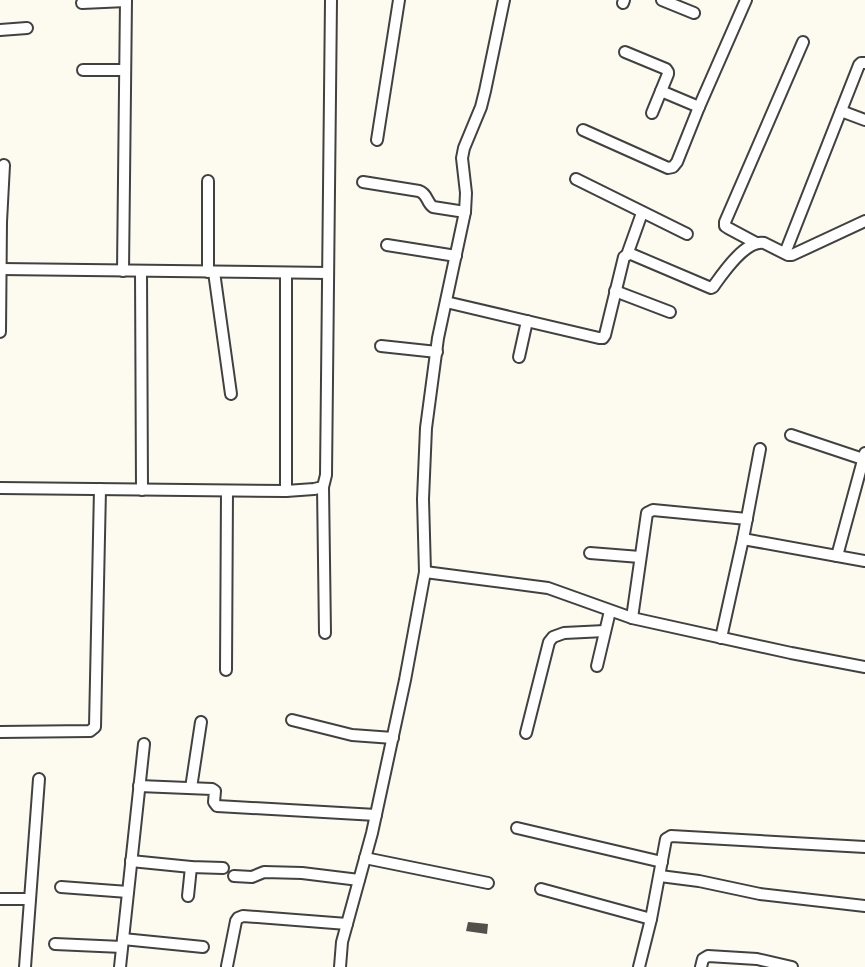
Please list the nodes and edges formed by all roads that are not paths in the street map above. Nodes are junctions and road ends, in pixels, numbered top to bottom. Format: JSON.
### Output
{"nodes":[{"id":1,"x":126,"y":0,"type":"edge"},
{"id":2,"x":331,"y":0,"type":"edge"},
{"id":3,"x":399,"y":0,"type":"edge"},
{"id":4,"x":504,"y":0,"type":"edge"},
{"id":5,"x":662,"y":0,"type":"edge"},
{"id":6,"x":746,"y":0,"type":"edge"},
{"id":7,"x":82,"y":3,"type":"dead end"},
{"id":8,"x":694,"y":13,"type":"dead end"},
{"id":9,"x":27,"y":28,"type":"dead end"},
{"id":10,"x":0,"y":30,"type":"edge"},
{"id":11,"x":803,"y":42,"type":"dead end"},
{"id":12,"x":625,"y":52,"type":"dead end"},
{"id":13,"x":865,"y":63,"type":"edge"},
{"id":14,"x":83,"y":70,"type":"dead end"},
{"id":15,"x":125,"y":70,"type":"junction"},
{"id":16,"x":661,"y":91,"type":"junction"},
{"id":17,"x":699,"y":107,"type":"junction"},
{"id":18,"x":841,"y":111,"type":"junction"},
{"id":19,"x":652,"y":113,"type":"dead end"},
{"id":20,"x":865,"y":120,"type":"edge"},
{"id":21,"x":583,"y":130,"type":"dead end"},
{"id":22,"x":378,"y":140,"type":"dead end"},
{"id":23,"x":4,"y":165,"type":"dead end"},
{"id":24,"x":576,"y":179,"type":"dead end"},
{"id":25,"x":208,"y":181,"type":"dead end"},
{"id":26,"x":363,"y":182,"type":"dead end"},
{"id":27,"x":465,"y":212,"type":"junction"},
{"id":28,"x":642,"y":213,"type":"junction"},
{"id":29,"x":1,"y":215,"type":"edge"},
{"id":30,"x":865,"y":221,"type":"edge"},
{"id":31,"x":687,"y":234,"type":"dead end"},
{"id":32,"x":756,"y":243,"type":"junction"},
{"id":33,"x":387,"y":245,"type":"dead end"},
{"id":34,"x":785,"y":253,"type":"junction"},
{"id":35,"x":627,"y":255,"type":"junction"},
{"id":36,"x":456,"y":256,"type":"junction"},
{"id":37,"x":1,"y":269,"type":"edge"},
{"id":38,"x":123,"y":271,"type":"junction"},
{"id":39,"x":141,"y":271,"type":"junction"},
{"id":40,"x":211,"y":272,"type":"junction"},
{"id":41,"x":286,"y":273,"type":"junction"},
{"id":42,"x":328,"y":273,"type":"junction"},
{"id":43,"x":615,"y":291,"type":"junction"},
{"id":44,"x":446,"y":302,"type":"junction"},
{"id":45,"x":670,"y":312,"type":"dead end"},
{"id":46,"x":527,"y":321,"type":"junction"},
{"id":47,"x":0,"y":332,"type":"edge"},
{"id":48,"x":381,"y":346,"type":"dead end"},
{"id":49,"x":436,"y":352,"type":"junction"},
{"id":50,"x":519,"y":357,"type":"dead end"},
{"id":51,"x":231,"y":394,"type":"dead end"},
{"id":52,"x":791,"y":435,"type":"dead end"},
{"id":53,"x":760,"y":449,"type":"dead end"},
{"id":54,"x":864,"y":456,"type":"edge"},
{"id":55,"x":323,"y":487,"type":"junction"},
{"id":56,"x":0,"y":488,"type":"edge"},
{"id":57,"x":99,"y":489,"type":"junction"},
{"id":58,"x":142,"y":490,"type":"junction"},
{"id":59,"x":227,"y":490,"type":"junction"},
{"id":60,"x":286,"y":491,"type":"junction"},
{"id":61,"x":747,"y":519,"type":"junction"},
{"id":62,"x":743,"y":539,"type":"junction"},
{"id":63,"x":590,"y":553,"type":"dead end"},
{"id":64,"x":837,"y":556,"type":"junction"},
{"id":65,"x":640,"y":557,"type":"junction"},
{"id":66,"x":865,"y":561,"type":"edge"},
{"id":67,"x":425,"y":572,"type":"junction"},
{"id":68,"x":610,"y":610,"type":"junction"},
{"id":69,"x":632,"y":618,"type":"junction"},
{"id":70,"x":605,"y":631,"type":"junction"},
{"id":71,"x":325,"y":633,"type":"dead end"},
{"id":72,"x":721,"y":638,"type":"junction"},
{"id":73,"x":597,"y":666,"type":"dead end"},
{"id":74,"x":865,"y":667,"type":"edge"},
{"id":75,"x":226,"y":669,"type":"dead end"},
{"id":76,"x":292,"y":720,"type":"dead end"},
{"id":77,"x":201,"y":722,"type":"dead end"},
{"id":78,"x":0,"y":732,"type":"edge"},
{"id":79,"x":526,"y":733,"type":"dead end"},
{"id":80,"x":393,"y":738,"type":"junction"},
{"id":81,"x":144,"y":744,"type":"dead end"},
{"id":82,"x":39,"y":779,"type":"dead end"},
{"id":83,"x":139,"y":786,"type":"junction"},
{"id":84,"x":191,"y":788,"type":"junction"},
{"id":85,"x":376,"y":815,"type":"junction"},
{"id":86,"x":517,"y":828,"type":"dead end"},
{"id":87,"x":865,"y":847,"type":"edge"},
{"id":88,"x":365,"y":858,"type":"junction"},
{"id":89,"x":131,"y":861,"type":"junction"},
{"id":90,"x":662,"y":862,"type":"junction"},
{"id":91,"x":191,"y":867,"type":"junction"},
{"id":92,"x":223,"y":868,"type":"dead end"},
{"id":93,"x":234,"y":876,"type":"dead end"},
{"id":94,"x":660,"y":876,"type":"junction"},
{"id":95,"x":359,"y":880,"type":"junction"},
{"id":96,"x":488,"y":884,"type":"dead end"},
{"id":97,"x":61,"y":888,"type":"dead end"},
{"id":98,"x":541,"y":889,"type":"dead end"},
{"id":99,"x":128,"y":892,"type":"junction"},
{"id":100,"x":188,"y":896,"type":"dead end"},
{"id":101,"x":0,"y":899,"type":"edge"},
{"id":102,"x":30,"y":899,"type":"junction"},
{"id":103,"x":865,"y":906,"type":"edge"},
{"id":104,"x":651,"y":919,"type":"junction"},
{"id":105,"x":347,"y":924,"type":"junction"},
{"id":106,"x":122,"y":943,"type":"junction"},
{"id":107,"x":55,"y":944,"type":"dead end"},
{"id":108,"x":203,"y":947,"type":"dead end"},
{"id":109,"x":227,"y":966,"type":"edge"},
{"id":110,"x":26,"y":967,"type":"edge"},
{"id":111,"x":120,"y":967,"type":"edge"},
{"id":112,"x":340,"y":967,"type":"edge"},
{"id":113,"x":639,"y":967,"type":"edge"},
{"id":114,"x":701,"y":967,"type":"edge"},
{"id":115,"x":792,"y":967,"type":"edge"}],
"edges":[{"from":1,"to":7,"type":"street"},
{"from":1,"to":15,"type":"street"},
{"from":2,"to":42,"type":"street"},
{"from":3,"to":22,"type":"street"},
{"from":4,"to":27,"type":"street"},
{"from":5,"to":8,"type":"street"},
{"from":6,"to":17,"type":"street"},
{"from":9,"to":10,"type":"street"},
{"from":11,"to":32,"type":"street"},
{"from":12,"to":16,"type":"street"},
{"from":13,"to":18,"type":"street"},
{"from":14,"to":15,"type":"street"},
{"from":15,"to":38,"type":"street"},
{"from":16,"to":17,"type":"street"},
{"from":16,"to":19,"type":"street"},
{"from":17,"to":21,"type":"street"},
{"from":18,"to":20,"type":"street"},
{"from":18,"to":34,"type":"street"},
{"from":23,"to":29,"type":"street"},
{"from":24,"to":28,"type":"street"},
{"from":25,"to":40,"type":"street"},
{"from":26,"to":27,"type":"street"},
{"from":27,"to":36,"type":"street"},
{"from":28,"to":31,"type":"street"},
{"from":28,"to":35,"type":"street"},
{"from":29,"to":37,"type":"street"},
{"from":30,"to":34,"type":"street"},
{"from":32,"to":34,"type":"street"},
{"from":32,"to":35,"type":"street"},
{"from":33,"to":36,"type":"street"},
{"from":35,"to":43,"type":"street"},
{"from":36,"to":44,"type":"street"},
{"from":37,"to":38,"type":"street"},
{"from":37,"to":47,"type":"street"},
{"from":38,"to":39,"type":"street"},
{"from":39,"to":40,"type":"street"},
{"from":39,"to":58,"type":"street"},
{"from":40,"to":41,"type":"street"},
{"from":40,"to":51,"type":"street"},
{"from":41,"to":42,"type":"street"},
{"from":41,"to":60,"type":"street"},
{"from":42,"to":55,"type":"street"},
{"from":43,"to":45,"type":"street"},
{"from":43,"to":46,"type":"street"},
{"from":44,"to":46,"type":"street"},
{"from":44,"to":49,"type":"street"},
{"from":46,"to":50,"type":"street"},
{"from":48,"to":49,"type":"street"},
{"from":49,"to":67,"type":"street"},
{"from":52,"to":54,"type":"street"},
{"from":53,"to":61,"type":"street"},
{"from":54,"to":64,"type":"street"},
{"from":55,"to":60,"type":"street"},
{"from":55,"to":71,"type":"street"},
{"from":56,"to":57,"type":"street"},
{"from":57,"to":58,"type":"street"},
{"from":57,"to":78,"type":"street"},
{"from":58,"to":59,"type":"street"},
{"from":59,"to":60,"type":"street"},
{"from":59,"to":75,"type":"street"},
{"from":61,"to":62,"type":"street"},
{"from":61,"to":65,"type":"street"},
{"from":62,"to":64,"type":"street"},
{"from":62,"to":72,"type":"street"},
{"from":63,"to":65,"type":"street"},
{"from":64,"to":66,"type":"street"},
{"from":65,"to":69,"type":"street"},
{"from":67,"to":68,"type":"street"},
{"from":67,"to":80,"type":"street"},
{"from":68,"to":69,"type":"street"},
{"from":68,"to":70,"type":"street"},
{"from":69,"to":72,"type":"street"},
{"from":70,"to":73,"type":"street"},
{"from":70,"to":79,"type":"street"},
{"from":72,"to":74,"type":"street"},
{"from":76,"to":80,"type":"street"},
{"from":77,"to":84,"type":"street"},
{"from":80,"to":85,"type":"street"},
{"from":81,"to":83,"type":"street"},
{"from":82,"to":102,"type":"street"},
{"from":83,"to":84,"type":"street"},
{"from":83,"to":89,"type":"street"},
{"from":84,"to":85,"type":"street"},
{"from":85,"to":88,"type":"street"},
{"from":86,"to":90,"type":"street"},
{"from":87,"to":90,"type":"street"},
{"from":88,"to":95,"type":"street"},
{"from":88,"to":96,"type":"street"},
{"from":89,"to":91,"type":"street"},
{"from":89,"to":99,"type":"street"},
{"from":90,"to":94,"type":"street"},
{"from":91,"to":92,"type":"street"},
{"from":91,"to":100,"type":"street"},
{"from":93,"to":95,"type":"street"},
{"from":94,"to":103,"type":"street"},
{"from":94,"to":104,"type":"street"},
{"from":95,"to":105,"type":"street"},
{"from":97,"to":99,"type":"street"},
{"from":98,"to":104,"type":"street"},
{"from":99,"to":106,"type":"street"},
{"from":101,"to":102,"type":"street"},
{"from":102,"to":110,"type":"street"},
{"from":104,"to":113,"type":"street"},
{"from":105,"to":109,"type":"street"},
{"from":105,"to":112,"type":"street"},
{"from":106,"to":107,"type":"street"},
{"from":106,"to":108,"type":"street"},
{"from":106,"to":111,"type":"street"},
{"from":114,"to":115,"type":"street"}]}
